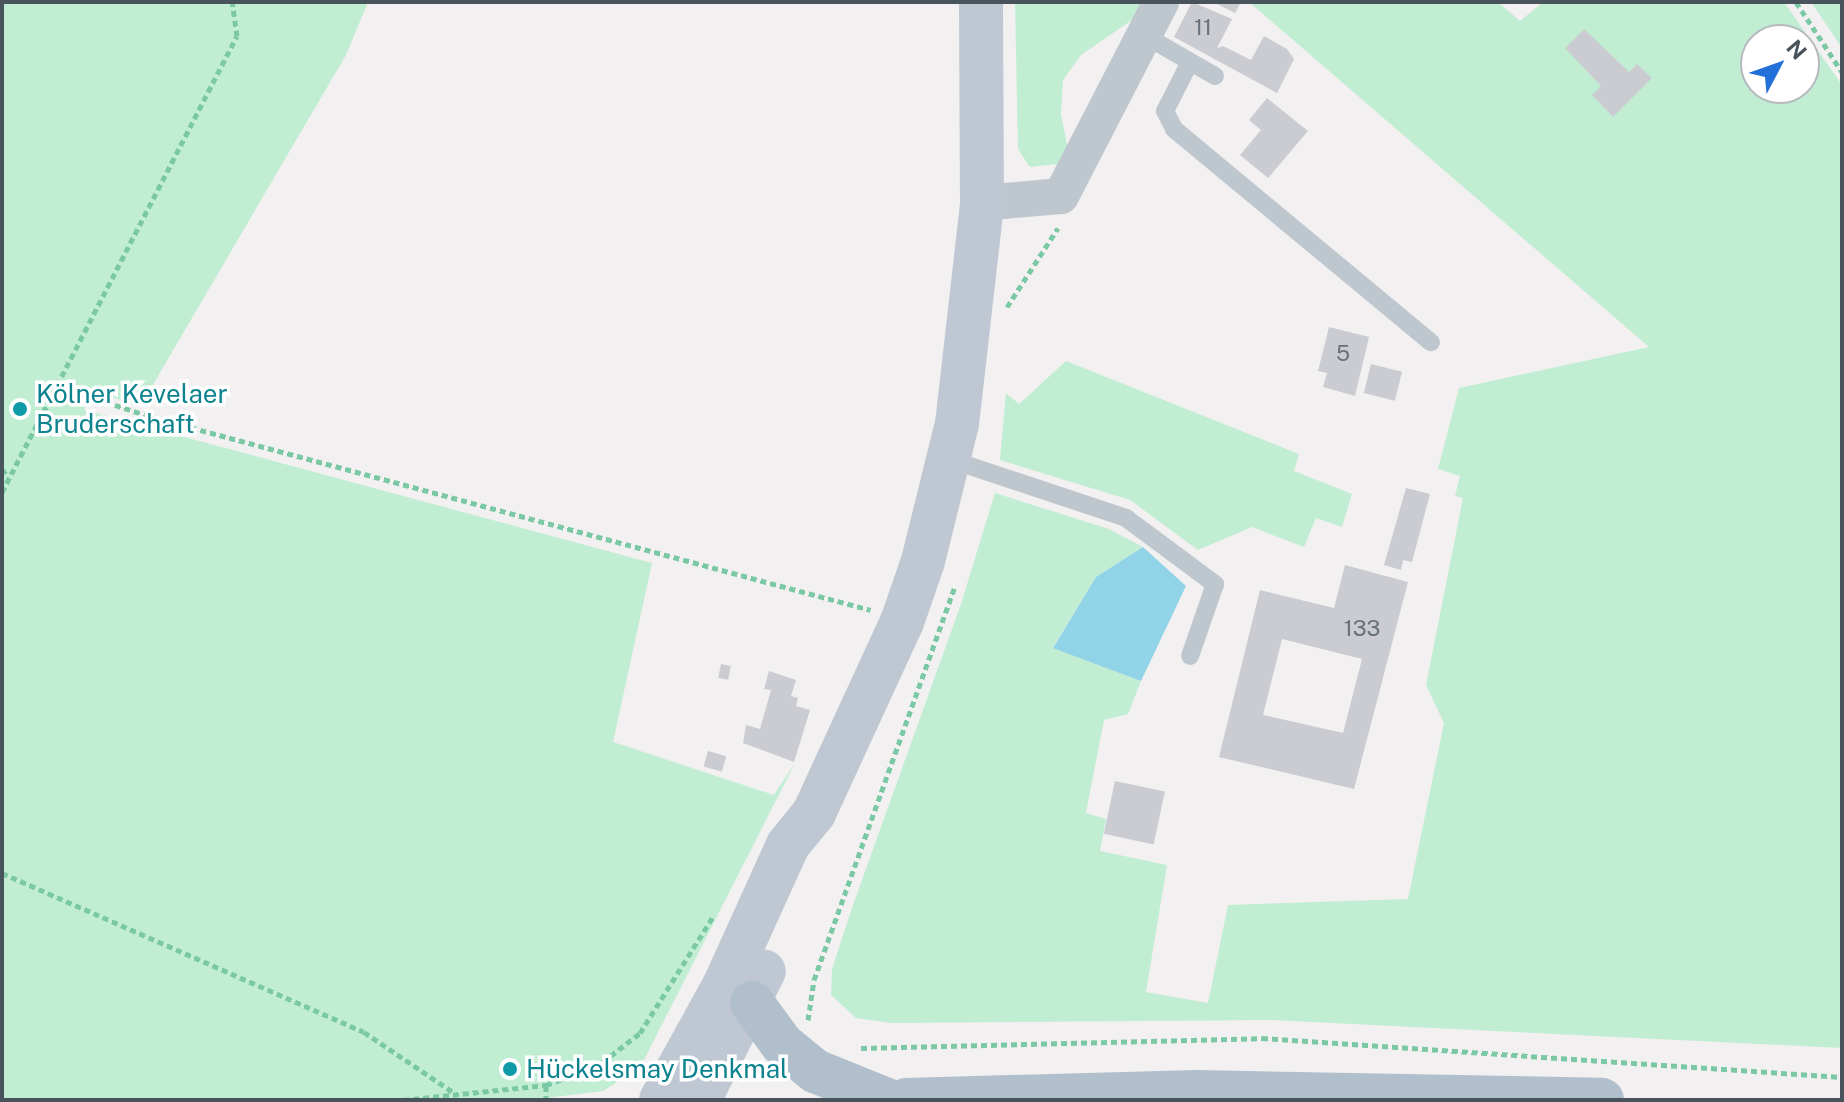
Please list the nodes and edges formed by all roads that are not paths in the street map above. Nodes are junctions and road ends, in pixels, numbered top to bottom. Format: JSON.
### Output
{"nodes":[{"id":1,"x":981,"y":2,"type":"edge"},
{"id":2,"x":1161,"y":2,"type":"edge"},
{"id":3,"x":1144,"y":35,"type":"junction"},
{"id":4,"x":1190,"y":62,"type":"junction"},
{"id":5,"x":1215,"y":76,"type":"dead end"},
{"id":6,"x":982,"y":203,"type":"junction"},
{"id":7,"x":1431,"y":342,"type":"dead end"},
{"id":8,"x":949,"y":459,"type":"junction"},
{"id":9,"x":1190,"y":656,"type":"dead end"},
{"id":10,"x":814,"y":813,"type":"junction"},
{"id":11,"x":752,"y":1003,"type":"junction"},
{"id":12,"x":661,"y":1100,"type":"edge"},
{"id":13,"x":699,"y":1100,"type":"edge"},
{"id":14,"x":887,"y":1100,"type":"edge"},
{"id":15,"x":906,"y":1100,"type":"edge"},
{"id":16,"x":1602,"y":1100,"type":"edge"}],
"edges":[{"from":1,"to":6,"type":"main road"},
{"from":2,"to":3,"type":"street"},
{"from":3,"to":4,"type":"lane"},
{"from":3,"to":6,"type":"street"},
{"from":4,"to":5,"type":"lane"},
{"from":4,"to":7,"type":"lane"},
{"from":6,"to":8,"type":"main road"},
{"from":8,"to":9,"type":"lane"},
{"from":8,"to":10,"type":"main road"},
{"from":10,"to":11,"type":"main road"},
{"from":10,"to":12,"type":"main road"},
{"from":11,"to":13,"type":"main road"},
{"from":11,"to":14,"type":"main road"},
{"from":15,"to":16,"type":"main road"}]}
